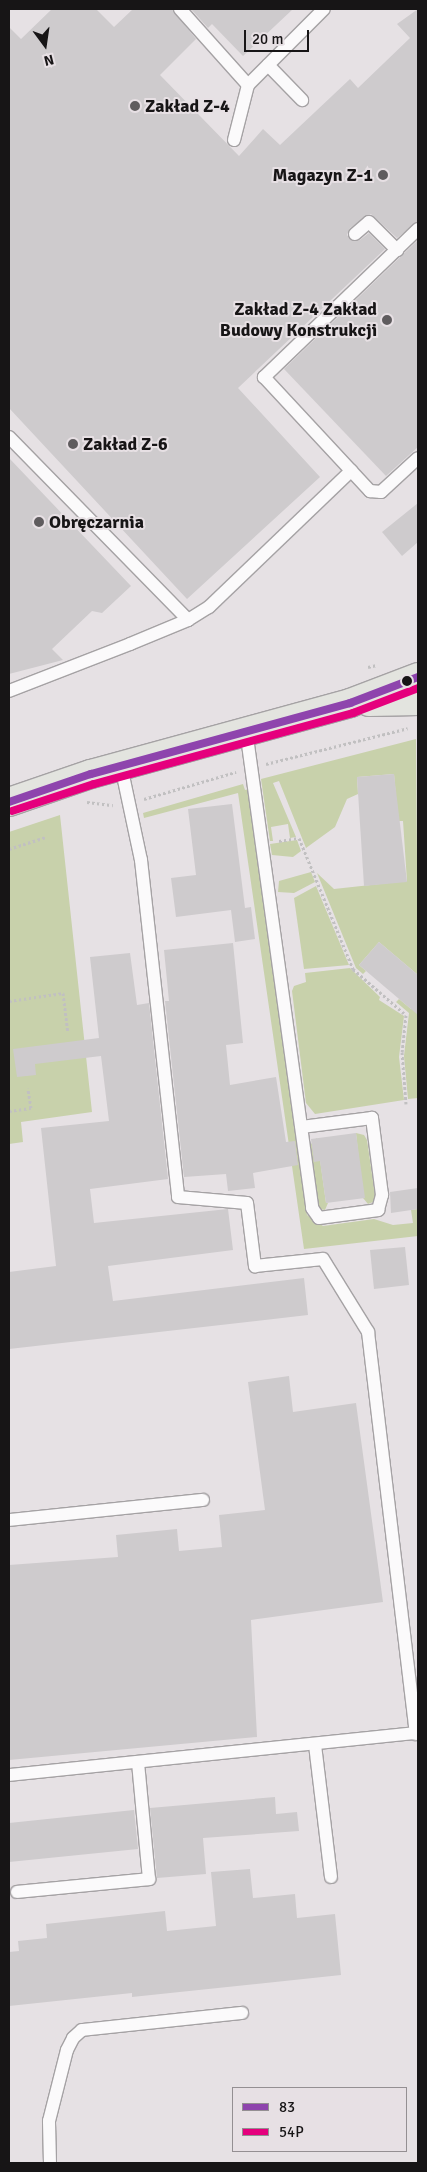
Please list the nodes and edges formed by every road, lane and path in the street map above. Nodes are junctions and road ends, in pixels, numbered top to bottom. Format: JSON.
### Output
{"nodes":[{"id":1,"x":180,"y":9,"type":"edge"},
{"id":2,"x":324,"y":9,"type":"edge"},
{"id":3,"x":268,"y":65,"type":"junction"},
{"id":4,"x":248,"y":85,"type":"junction"},
{"id":5,"x":302,"y":100,"type":"dead end"},
{"id":6,"x":234,"y":140,"type":"dead end"},
{"id":7,"x":418,"y":229,"type":"edge"},
{"id":8,"x":356,"y":234,"type":"dead end"},
{"id":9,"x":397,"y":250,"type":"junction"},
{"id":10,"x":9,"y":438,"type":"edge"},
{"id":11,"x":418,"y":458,"type":"edge"},
{"id":12,"x":351,"y":471,"type":"junction"},
{"id":13,"x":188,"y":620,"type":"junction"},
{"id":14,"x":9,"y":691,"type":"edge"},
{"id":15,"x":417,"y":698,"type":"edge"},
{"id":16,"x":246,"y":730,"type":"junction"},
{"id":17,"x":121,"y":766,"type":"junction"},
{"id":18,"x":9,"y":802,"type":"edge"},
{"id":19,"x":45,"y":837,"type":"dead end"},
{"id":20,"x":262,"y":843,"type":"junction"},
{"id":21,"x":9,"y":849,"type":"edge"},
{"id":22,"x":9,"y":1001,"type":"edge"},
{"id":23,"x":68,"y":1032,"type":"dead end"},
{"id":24,"x":28,"y":1088,"type":"dead end"},
{"id":25,"x":406,"y":1104,"type":"dead end"},
{"id":26,"x":9,"y":1111,"type":"edge"},
{"id":27,"x":302,"y":1127,"type":"junction"},
{"id":28,"x":203,"y":1500,"type":"dead end"},
{"id":29,"x":9,"y":1520,"type":"edge"},
{"id":30,"x":417,"y":1734,"type":"edge"},
{"id":31,"x":315,"y":1745,"type":"junction"},
{"id":32,"x":138,"y":1763,"type":"junction"},
{"id":33,"x":9,"y":1775,"type":"edge"},
{"id":34,"x":331,"y":1877,"type":"dead end"},
{"id":35,"x":17,"y":1892,"type":"dead end"},
{"id":36,"x":242,"y":2013,"type":"dead end"},
{"id":37,"x":50,"y":2163,"type":"edge"}],
"edges":[{"from":1,"to":4,"type":"lane"},
{"from":2,"to":3,"type":"lane"},
{"from":3,"to":4,"type":"lane"},
{"from":3,"to":5,"type":"lane"},
{"from":4,"to":6,"type":"lane"},
{"from":7,"to":9,"type":"lane"},
{"from":8,"to":9,"type":"lane"},
{"from":9,"to":12,"type":"lane"},
{"from":10,"to":13,"type":"lane"},
{"from":11,"to":12,"type":"lane"},
{"from":12,"to":13,"type":"lane"},
{"from":13,"to":14,"type":"lane"},
{"from":15,"to":16,"type":"main road"},
{"from":16,"to":17,"type":"main road"},
{"from":16,"to":20,"type":"lane"},
{"from":17,"to":18,"type":"main road"},
{"from":17,"to":30,"type":"lane"},
{"from":19,"to":21,"type":"path"},
{"from":20,"to":25,"type":"path"},
{"from":20,"to":27,"type":"lane"},
{"from":22,"to":23,"type":"path"},
{"from":24,"to":26,"type":"path"},
{"from":27,"to":27,"type":"lane"},
{"from":28,"to":29,"type":"lane"},
{"from":30,"to":31,"type":"lane"},
{"from":31,"to":32,"type":"lane"},
{"from":31,"to":34,"type":"lane"},
{"from":32,"to":33,"type":"lane"},
{"from":32,"to":35,"type":"lane"},
{"from":36,"to":37,"type":"lane"}]}
